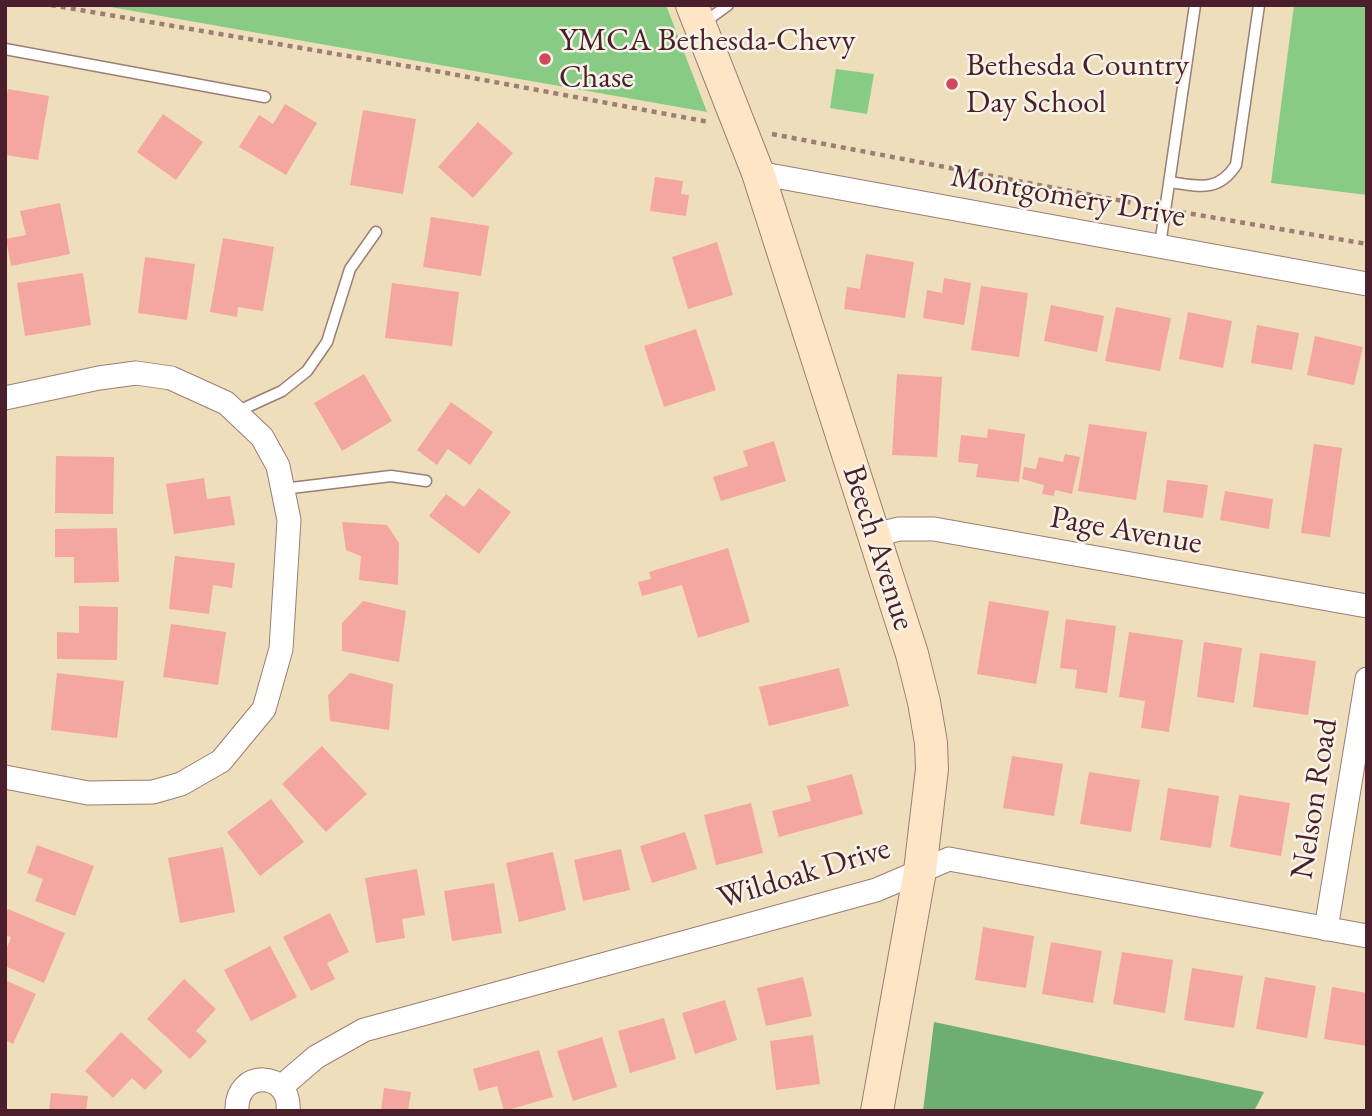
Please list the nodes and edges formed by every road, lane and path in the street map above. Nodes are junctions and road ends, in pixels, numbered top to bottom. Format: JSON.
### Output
{"nodes":[{"id":1,"x":51,"y":5,"type":"edge"},
{"id":2,"x":728,"y":5,"type":"edge"},
{"id":3,"x":1195,"y":5,"type":"edge"},
{"id":4,"x":1259,"y":5,"type":"edge"},
{"id":5,"x":696,"y":15,"type":"edge"},
{"id":6,"x":5,"y":49,"type":"edge"},
{"id":7,"x":265,"y":97,"type":"dead end"},
{"id":8,"x":716,"y":123,"type":"dead end"},
{"id":9,"x":768,"y":133,"type":"dead end"},
{"id":10,"x":758,"y":173,"type":"junction"},
{"id":11,"x":1169,"y":182,"type":"junction"},
{"id":12,"x":1165,"y":209,"type":"junction"},
{"id":13,"x":376,"y":232,"type":"dead end"},
{"id":14,"x":1367,"y":244,"type":"edge"},
{"id":15,"x":1160,"y":245,"type":"junction"},
{"id":16,"x":1367,"y":284,"type":"edge"},
{"id":17,"x":5,"y":398,"type":"edge"},
{"id":18,"x":236,"y":412,"type":"junction"},
{"id":19,"x":426,"y":481,"type":"dead end"},
{"id":20,"x":283,"y":489,"type":"junction"},
{"id":21,"x":875,"y":535,"type":"junction"},
{"id":22,"x":1367,"y":606,"type":"edge"},
{"id":23,"x":1367,"y":679,"type":"edge"},
{"id":24,"x":5,"y":777,"type":"edge"},
{"id":25,"x":920,"y":871,"type":"junction"},
{"id":26,"x":1325,"y":929,"type":"junction"},
{"id":27,"x":1367,"y":936,"type":"edge"},
{"id":28,"x":281,"y":1087,"type":"junction"},
{"id":29,"x":237,"y":1111,"type":"edge"},
{"id":30,"x":288,"y":1111,"type":"edge"},
{"id":31,"x":877,"y":1111,"type":"edge"}],
"edges":[{"from":1,"to":8,"type":"path"},
{"from":2,"to":5,"type":"lane"},
{"from":3,"to":11,"type":"lane"},
{"from":4,"to":11,"type":"lane"},
{"from":5,"to":10,"type":"street","name":"Beech Avenue"},
{"from":6,"to":7,"type":"lane"},
{"from":9,"to":12,"type":"path"},
{"from":10,"to":15,"type":"street","name":"Montgomery Drive"},
{"from":10,"to":21,"type":"street","name":"Beech Avenue"},
{"from":11,"to":12,"type":"lane"},
{"from":12,"to":14,"type":"path"},
{"from":12,"to":15,"type":"lane"},
{"from":13,"to":18,"type":"lane"},
{"from":15,"to":16,"type":"street","name":"Montgomery Drive"},
{"from":17,"to":18,"type":"street"},
{"from":18,"to":20,"type":"street"},
{"from":19,"to":20,"type":"lane"},
{"from":20,"to":24,"type":"street"},
{"from":21,"to":22,"type":"street","name":"Page Avenue"},
{"from":21,"to":25,"type":"street","name":"Beech Avenue"},
{"from":23,"to":26,"type":"street","name":"Nelson Road"},
{"from":25,"to":26,"type":"street","name":"Wildoak Drive"},
{"from":25,"to":28,"type":"street","name":"Wildoak Drive"},
{"from":25,"to":31,"type":"street","name":"Beech Avenue"},
{"from":26,"to":27,"type":"street","name":"Wildoak Drive"},
{"from":28,"to":29,"type":"street"},
{"from":28,"to":30,"type":"street"}]}
